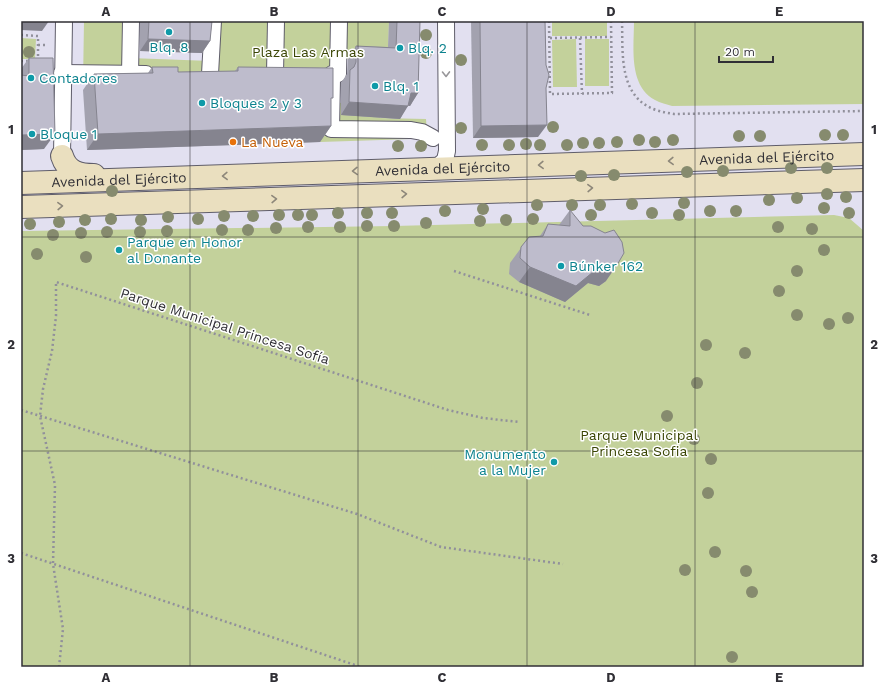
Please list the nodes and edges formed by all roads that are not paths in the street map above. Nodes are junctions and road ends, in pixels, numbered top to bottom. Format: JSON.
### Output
{"nodes":[{"id":1,"x":64,"y":21,"type":"edge"},
{"id":2,"x":131,"y":21,"type":"edge"},
{"id":3,"x":213,"y":21,"type":"edge"},
{"id":4,"x":276,"y":21,"type":"edge"},
{"id":5,"x":339,"y":21,"type":"edge"},
{"id":6,"x":446,"y":21,"type":"edge"},
{"id":7,"x":62,"y":73,"type":"junction"},
{"id":8,"x":130,"y":74,"type":"junction"},
{"id":9,"x":159,"y":74,"type":"edge"},
{"id":10,"x":210,"y":74,"type":"edge"},
{"id":11,"x":275,"y":74,"type":"edge"},
{"id":12,"x":433,"y":138,"type":"dead end"},
{"id":13,"x":864,"y":154,"type":"edge"},
{"id":14,"x":62,"y":156,"type":"junction"},
{"id":15,"x":435,"y":169,"type":"junction"},
{"id":16,"x":123,"y":179,"type":"junction"},
{"id":17,"x":864,"y":180,"type":"edge"},
{"id":18,"x":22,"y":183,"type":"edge"},
{"id":19,"x":21,"y":207,"type":"edge"}],
"edges":[{"from":1,"to":7,"type":"street"},
{"from":2,"to":8,"type":"street"},
{"from":3,"to":10,"type":"street"},
{"from":4,"to":11,"type":"street"},
{"from":5,"to":12,"type":"street"},
{"from":6,"to":15,"type":"street","one_way":true},
{"from":7,"to":8,"type":"street"},
{"from":7,"to":14,"type":"street"},
{"from":8,"to":9,"type":"street"},
{"from":13,"to":15,"type":"main road","name":"Avenida del Ejército","one_way":true},
{"from":14,"to":16,"type":"main road"},
{"from":14,"to":18,"type":"main road"},
{"from":15,"to":16,"type":"main road","name":"Avenida del Ejército","one_way":true},
{"from":16,"to":18,"type":"main road","name":"Avenida del Ejército"},
{"from":19,"to":17,"type":"main road","name":"Avenida del Ejército","one_way":true}]}
